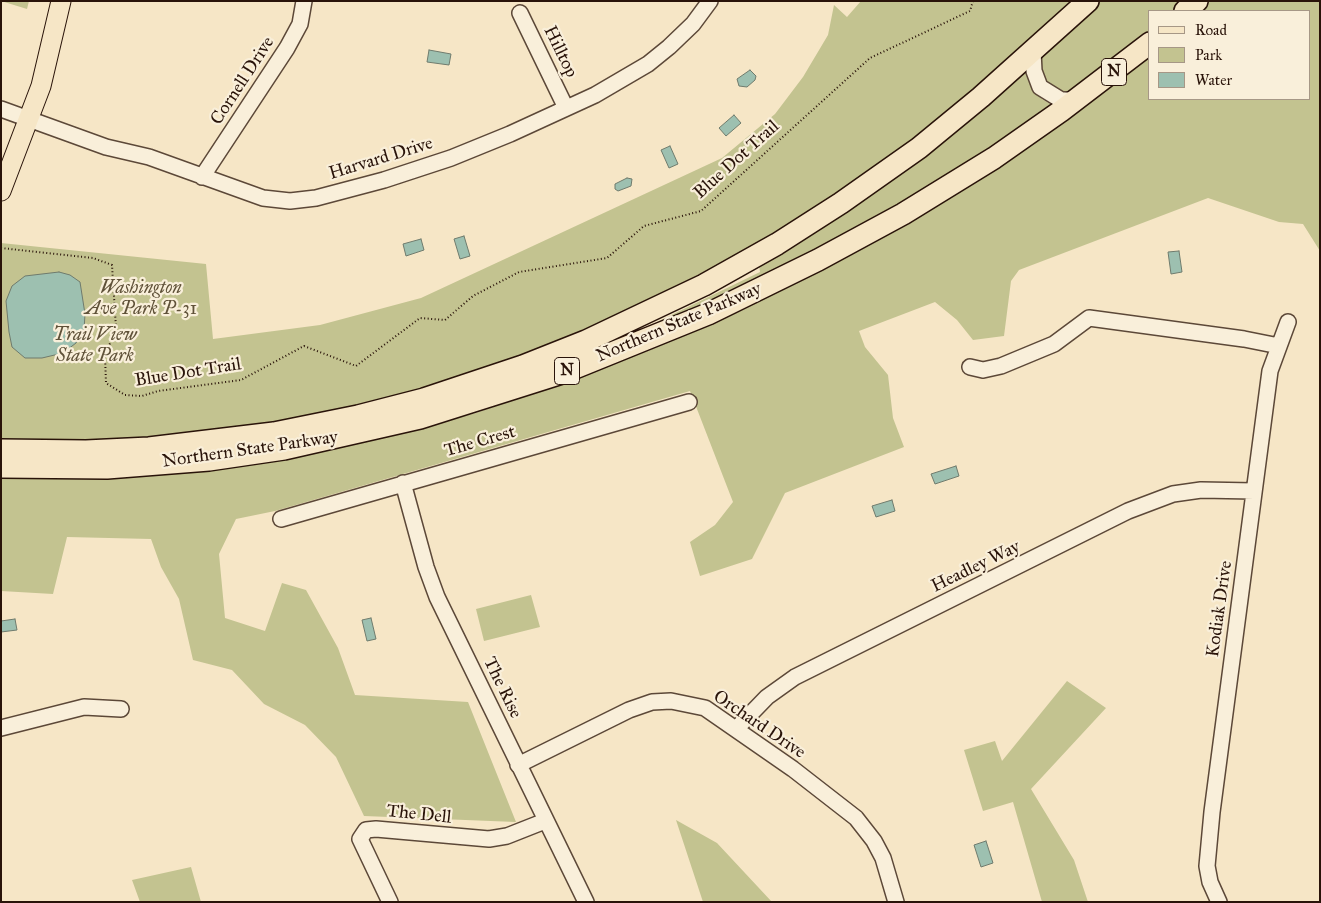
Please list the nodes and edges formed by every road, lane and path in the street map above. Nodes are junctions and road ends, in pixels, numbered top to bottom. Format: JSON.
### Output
{"nodes":[{"id":1,"x":61,"y":1,"type":"edge"},
{"id":2,"x":304,"y":1,"type":"edge"},
{"id":3,"x":710,"y":1,"type":"edge"},
{"id":4,"x":974,"y":1,"type":"edge"},
{"id":5,"x":1088,"y":1,"type":"edge"},
{"id":6,"x":1197,"y":1,"type":"edge"},
{"id":7,"x":1186,"y":10,"type":"edge"},
{"id":8,"x":520,"y":13,"type":"dead end"},
{"id":9,"x":1148,"y":44,"type":"edge"},
{"id":10,"x":1033,"y":52,"type":"junction"},
{"id":11,"x":1076,"y":100,"type":"junction"},
{"id":12,"x":566,"y":108,"type":"junction"},
{"id":13,"x":1,"y":109,"type":"edge"},
{"id":14,"x":30,"y":119,"type":"junction"},
{"id":15,"x":202,"y":177,"type":"junction"},
{"id":16,"x":1,"y":191,"type":"edge"},
{"id":17,"x":1,"y":248,"type":"edge"},
{"id":18,"x":1288,"y":322,"type":"dead end"},
{"id":19,"x":1279,"y":346,"type":"junction"},
{"id":20,"x":970,"y":367,"type":"dead end"},
{"id":21,"x":690,"y":402,"type":"dead end"},
{"id":22,"x":1,"y":450,"type":"edge"},
{"id":23,"x":1,"y":467,"type":"edge"},
{"id":24,"x":403,"y":483,"type":"junction"},
{"id":25,"x":1254,"y":491,"type":"junction"},
{"id":26,"x":281,"y":519,"type":"dead end"},
{"id":27,"x":122,"y":709,"type":"dead end"},
{"id":28,"x":1,"y":728,"type":"edge"},
{"id":29,"x":736,"y":729,"type":"junction"},
{"id":30,"x":518,"y":765,"type":"junction"},
{"id":31,"x":545,"y":821,"type":"junction"},
{"id":32,"x":390,"y":902,"type":"edge"},
{"id":33,"x":586,"y":902,"type":"edge"},
{"id":34,"x":896,"y":902,"type":"edge"},
{"id":35,"x":1219,"y":902,"type":"edge"}],
"edges":[{"from":1,"to":14,"type":"main road"},
{"from":2,"to":15,"type":"street","name":"Cornell Drive"},
{"from":3,"to":12,"type":"street","name":"Harvard Drive"},
{"from":4,"to":17,"type":"path","name":"Blue Dot Trail"},
{"from":5,"to":10,"type":"highway","name":"Northern State Parkway","number":"N"},
{"from":6,"to":7,"type":"highway"},
{"from":8,"to":12,"type":"street","name":"Hilltop"},
{"from":9,"to":11,"type":"highway","name":"Northern State Parkway","number":"N"},
{"from":10,"to":11,"type":"street"},
{"from":10,"to":22,"type":"highway","name":"Northern State Parkway","number":"N"},
{"from":11,"to":23,"type":"highway","name":"Northern State Parkway","number":"N"},
{"from":12,"to":15,"type":"street","name":"Harvard Drive"},
{"from":13,"to":14,"type":"street","name":"Harvard Drive"},
{"from":14,"to":15,"type":"street","name":"Harvard Drive"},
{"from":14,"to":16,"type":"main road"},
{"from":18,"to":19,"type":"street","name":"Kodiak Drive"},
{"from":19,"to":20,"type":"street"},
{"from":19,"to":25,"type":"street","name":"Kodiak Drive"},
{"from":21,"to":24,"type":"street","name":"The Crest"},
{"from":24,"to":26,"type":"street","name":"The Crest"},
{"from":24,"to":30,"type":"street","name":"The Rise"},
{"from":25,"to":29,"type":"street","name":"Headley Way"},
{"from":25,"to":35,"type":"street","name":"Kodiak Drive"},
{"from":27,"to":28,"type":"street"},
{"from":29,"to":30,"type":"street","name":"Orchard Drive"},
{"from":29,"to":34,"type":"street","name":"Orchard Drive"},
{"from":30,"to":31,"type":"street","name":"The Rise"},
{"from":31,"to":32,"type":"street","name":"The Dell"},
{"from":31,"to":33,"type":"street","name":"The Rise"}]}
